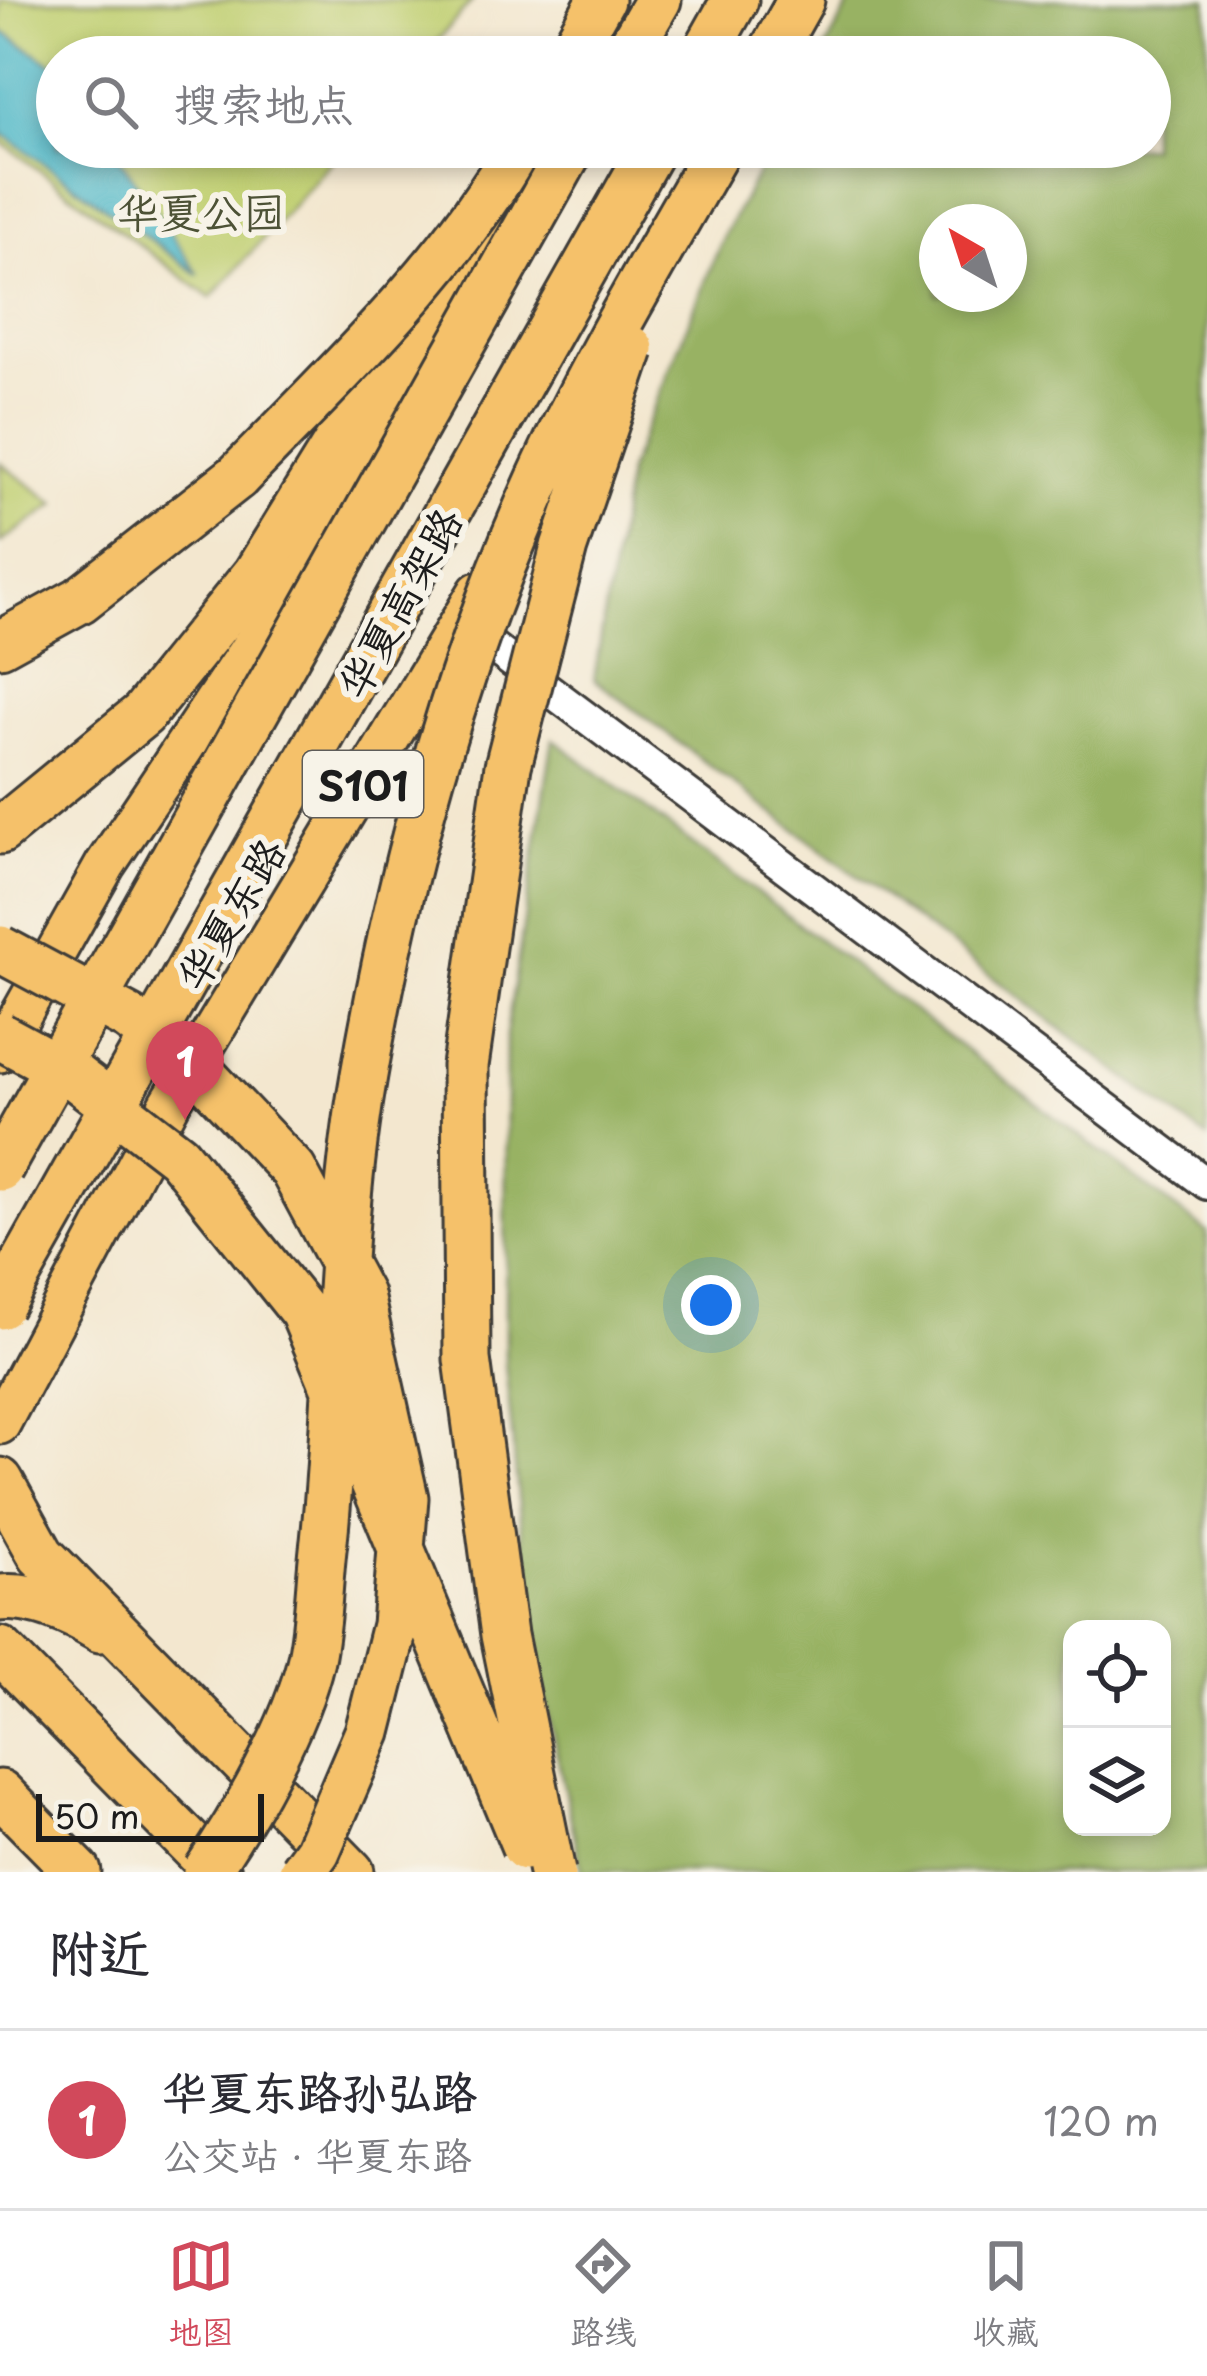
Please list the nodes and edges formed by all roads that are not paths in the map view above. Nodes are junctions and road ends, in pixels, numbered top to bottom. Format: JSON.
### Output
{"nodes":[{"id":1,"x":575,"y":0,"type":"edge"},
{"id":2,"x":602,"y":0,"type":"edge"},
{"id":3,"x":658,"y":0,"type":"edge"},
{"id":4,"x":735,"y":0,"type":"edge"},
{"id":5,"x":801,"y":0,"type":"edge"},
{"id":6,"x":818,"y":0,"type":"edge"},
{"id":7,"x":561,"y":36,"type":"edge"},
{"id":8,"x":581,"y":36,"type":"edge"},
{"id":9,"x":637,"y":36,"type":"edge"},
{"id":10,"x":715,"y":36,"type":"edge"},
{"id":11,"x":781,"y":36,"type":"edge"},
{"id":12,"x":797,"y":36,"type":"edge"},
{"id":13,"x":504,"y":168,"type":"edge"},
{"id":14,"x":505,"y":168,"type":"edge"},
{"id":15,"x":508,"y":168,"type":"edge"},
{"id":16,"x":560,"y":168,"type":"edge"},
{"id":17,"x":641,"y":168,"type":"edge"},
{"id":18,"x":708,"y":168,"type":"edge"},
{"id":19,"x":711,"y":168,"type":"edge"},
{"id":20,"x":721,"y":168,"type":"edge"},
{"id":21,"x":460,"y":623,"type":"junction"},
{"id":22,"x":0,"y":644,"type":"edge"},
{"id":23,"x":0,"y":831,"type":"edge"},
{"id":24,"x":0,"y":950,"type":"edge"},
{"id":25,"x":0,"y":1036,"type":"edge"},
{"id":26,"x":0,"y":1052,"type":"edge"},
{"id":27,"x":0,"y":1168,"type":"edge"},
{"id":28,"x":1207,"y":1184,"type":"edge"},
{"id":29,"x":0,"y":1306,"type":"edge"},
{"id":30,"x":0,"y":1424,"type":"edge"},
{"id":31,"x":0,"y":1481,"type":"edge"},
{"id":32,"x":0,"y":1598,"type":"edge"},
{"id":33,"x":0,"y":1651,"type":"edge"},
{"id":34,"x":145,"y":1663,"type":"junction"},
{"id":35,"x":0,"y":1793,"type":"edge"},
{"id":36,"x":78,"y":1872,"type":"edge"},
{"id":37,"x":206,"y":1872,"type":"edge"},
{"id":38,"x":218,"y":1872,"type":"edge"},
{"id":39,"x":302,"y":1872,"type":"edge"},
{"id":40,"x":351,"y":1872,"type":"edge"},
{"id":41,"x":536,"y":1872,"type":"edge"},
{"id":42,"x":552,"y":1872,"type":"edge"}],
"edges":[{"from":1,"to":7,"type":"main road"},
{"from":2,"to":8,"type":"highway"},
{"from":3,"to":9,"type":"highway"},
{"from":4,"to":10,"type":"highway"},
{"from":5,"to":11,"type":"highway"},
{"from":6,"to":12,"type":"main road"},
{"from":13,"to":22,"type":"highway","bridge":true},
{"from":14,"to":23,"type":"highway","bridge":true},
{"from":15,"to":26,"type":"main road"},
{"from":16,"to":27,"type":"highway","name":"华夏高架路","bridge":true},
{"from":17,"to":29,"type":"highway","name":"华夏高架路","bridge":true},
{"from":18,"to":37,"type":"highway","bridge":true},
{"from":19,"to":42,"type":"highway","bridge":true},
{"from":20,"to":21,"type":"main road","name":"华夏东路","number":"S101"},
{"from":21,"to":28,"type":"street"},
{"from":21,"to":30,"type":"main road","name":"华夏东路","number":"S101"},
{"from":24,"to":39,"type":"highway","bridge":true},
{"from":25,"to":41,"type":"highway","bridge":true},
{"from":31,"to":34,"type":"highway"},
{"from":32,"to":34,"type":"highway"},
{"from":33,"to":38,"type":"highway"},
{"from":34,"to":40,"type":"highway"},
{"from":35,"to":36,"type":"highway"}]}
